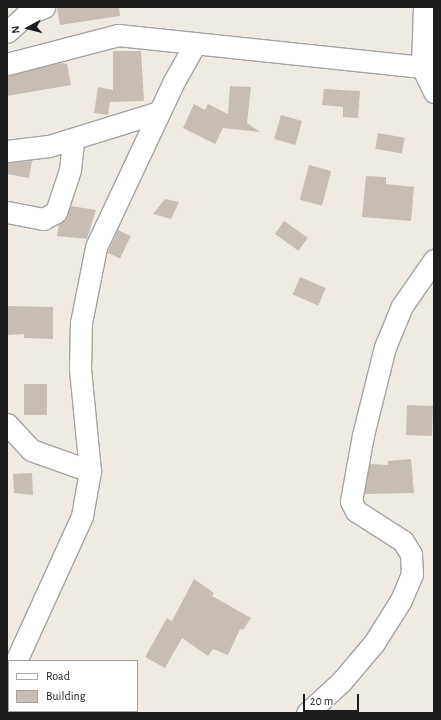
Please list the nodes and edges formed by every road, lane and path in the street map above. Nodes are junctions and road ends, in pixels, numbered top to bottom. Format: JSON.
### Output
{"nodes":[{"id":1,"x":44,"y":7,"type":"edge"},
{"id":2,"x":424,"y":7,"type":"edge"},
{"id":3,"x":7,"y":32,"type":"edge"},
{"id":4,"x":195,"y":44,"type":"junction"},
{"id":5,"x":7,"y":64,"type":"edge"},
{"id":6,"x":422,"y":67,"type":"junction"},
{"id":7,"x":434,"y":92,"type":"edge"},
{"id":8,"x":159,"y":112,"type":"junction"},
{"id":9,"x":73,"y":139,"type":"junction"},
{"id":10,"x":7,"y":151,"type":"edge"},
{"id":11,"x":7,"y":212,"type":"edge"},
{"id":12,"x":434,"y":260,"type":"edge"},
{"id":13,"x":7,"y":424,"type":"edge"},
{"id":14,"x":90,"y":472,"type":"junction"},
{"id":15,"x":16,"y":660,"type":"edge"},
{"id":16,"x":307,"y":713,"type":"edge"}],
"edges":[{"from":1,"to":3,"type":"street"},
{"from":2,"to":6,"type":"street"},
{"from":4,"to":5,"type":"street"},
{"from":4,"to":6,"type":"street"},
{"from":4,"to":8,"type":"street"},
{"from":6,"to":7,"type":"street"},
{"from":8,"to":9,"type":"street"},
{"from":8,"to":14,"type":"street"},
{"from":9,"to":10,"type":"street"},
{"from":9,"to":11,"type":"street"},
{"from":12,"to":16,"type":"street"},
{"from":13,"to":14,"type":"street"},
{"from":14,"to":15,"type":"street"}]}
